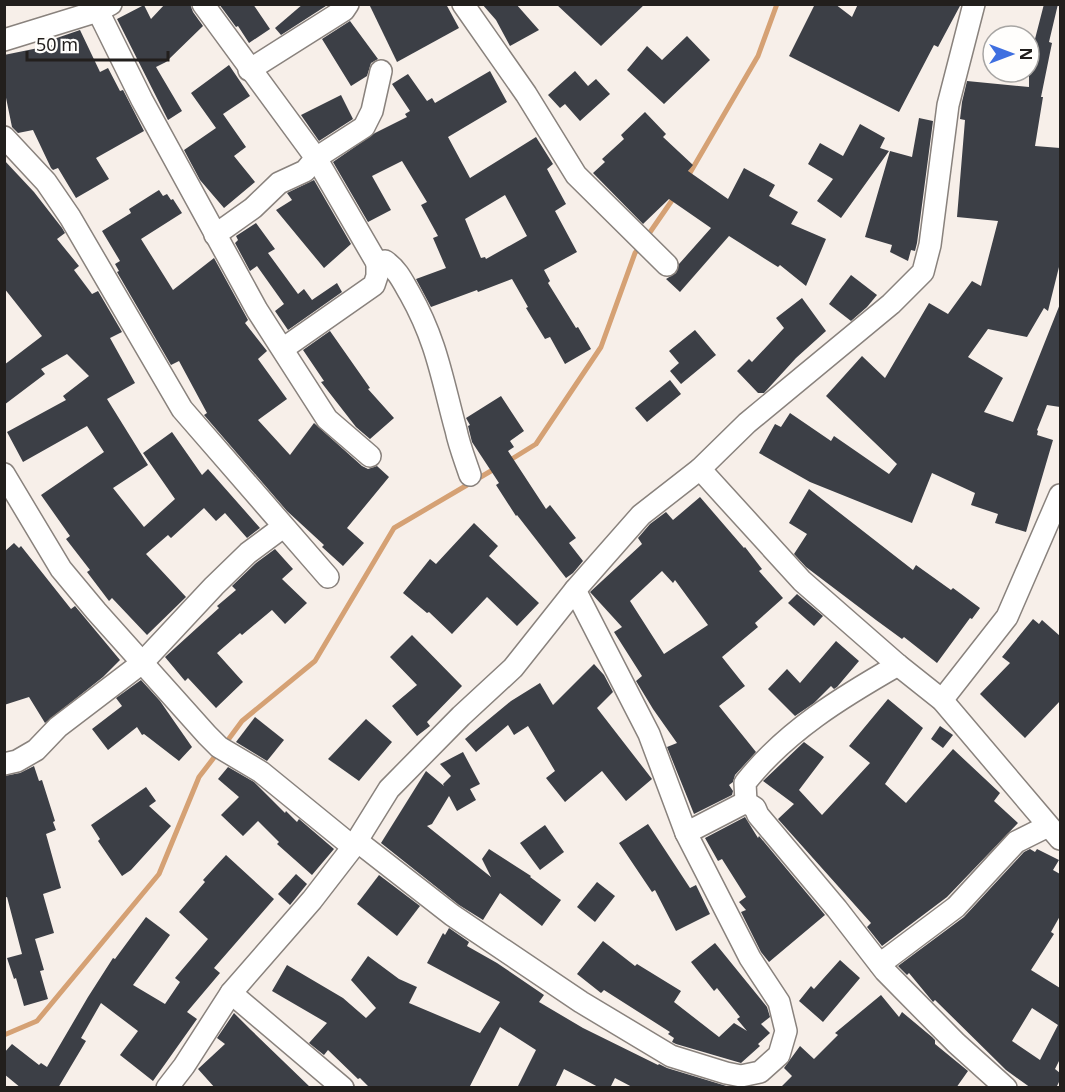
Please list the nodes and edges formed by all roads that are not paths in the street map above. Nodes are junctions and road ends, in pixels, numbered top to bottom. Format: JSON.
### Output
{"nodes":[{"id":1,"x":203,"y":4,"type":"edge"},
{"id":2,"x":348,"y":4,"type":"edge"},
{"id":3,"x":463,"y":4,"type":"edge"},
{"id":4,"x":974,"y":4,"type":"edge"},
{"id":5,"x":104,"y":8,"type":"edge"},
{"id":6,"x":4,"y":40,"type":"edge"},
{"id":7,"x":249,"y":70,"type":"junction"},
{"id":8,"x":381,"y":71,"type":"dead end"},
{"id":9,"x":4,"y":137,"type":"edge"},
{"id":10,"x":316,"y":158,"type":"junction"},
{"id":11,"x":215,"y":235,"type":"junction"},
{"id":12,"x":377,"y":263,"type":"junction"},
{"id":13,"x":667,"y":265,"type":"dead end"},
{"id":14,"x":284,"y":348,"type":"junction"},
{"id":15,"x":370,"y":456,"type":"dead end"},
{"id":16,"x":700,"y":469,"type":"junction"},
{"id":17,"x":4,"y":474,"type":"edge"},
{"id":18,"x":470,"y":475,"type":"dead end"},
{"id":19,"x":1060,"y":495,"type":"edge"},
{"id":20,"x":283,"y":527,"type":"junction"},
{"id":21,"x":328,"y":577,"type":"dead end"},
{"id":22,"x":575,"y":590,"type":"junction"},
{"id":23,"x":142,"y":663,"type":"junction"},
{"id":24,"x":898,"y":665,"type":"junction"},
{"id":25,"x":942,"y":700,"type":"junction"},
{"id":26,"x":4,"y":764,"type":"edge"},
{"id":27,"x":746,"y":802,"type":"junction"},
{"id":28,"x":1054,"y":832,"type":"edge"},
{"id":29,"x":686,"y":833,"type":"junction"},
{"id":30,"x":355,"y":844,"type":"junction"},
{"id":31,"x":880,"y":964,"type":"junction"},
{"id":32,"x":231,"y":993,"type":"junction"},
{"id":33,"x":166,"y":1088,"type":"edge"},
{"id":34,"x":343,"y":1088,"type":"edge"},
{"id":35,"x":1006,"y":1088,"type":"edge"}],
"edges":[{"from":1,"to":7,"type":"street"},
{"from":2,"to":7,"type":"street"},
{"from":3,"to":13,"type":"street"},
{"from":4,"to":16,"type":"street"},
{"from":5,"to":6,"type":"street"},
{"from":5,"to":11,"type":"street"},
{"from":7,"to":10,"type":"street"},
{"from":8,"to":10,"type":"street"},
{"from":9,"to":20,"type":"street"},
{"from":10,"to":11,"type":"street"},
{"from":10,"to":12,"type":"street"},
{"from":11,"to":14,"type":"street"},
{"from":12,"to":14,"type":"street"},
{"from":12,"to":18,"type":"street"},
{"from":14,"to":15,"type":"street"},
{"from":16,"to":22,"type":"street"},
{"from":16,"to":24,"type":"street"},
{"from":17,"to":23,"type":"street"},
{"from":19,"to":25,"type":"street"},
{"from":20,"to":21,"type":"street"},
{"from":20,"to":23,"type":"street"},
{"from":22,"to":29,"type":"street"},
{"from":22,"to":30,"type":"street"},
{"from":23,"to":26,"type":"street"},
{"from":23,"to":30,"type":"street"},
{"from":24,"to":25,"type":"street"},
{"from":24,"to":27,"type":"street"},
{"from":25,"to":28,"type":"street"},
{"from":27,"to":29,"type":"street"},
{"from":27,"to":31,"type":"street"},
{"from":28,"to":31,"type":"street"},
{"from":29,"to":30,"type":"street"},
{"from":30,"to":32,"type":"street"},
{"from":31,"to":35,"type":"street"},
{"from":32,"to":33,"type":"street"},
{"from":32,"to":34,"type":"street"}]}
